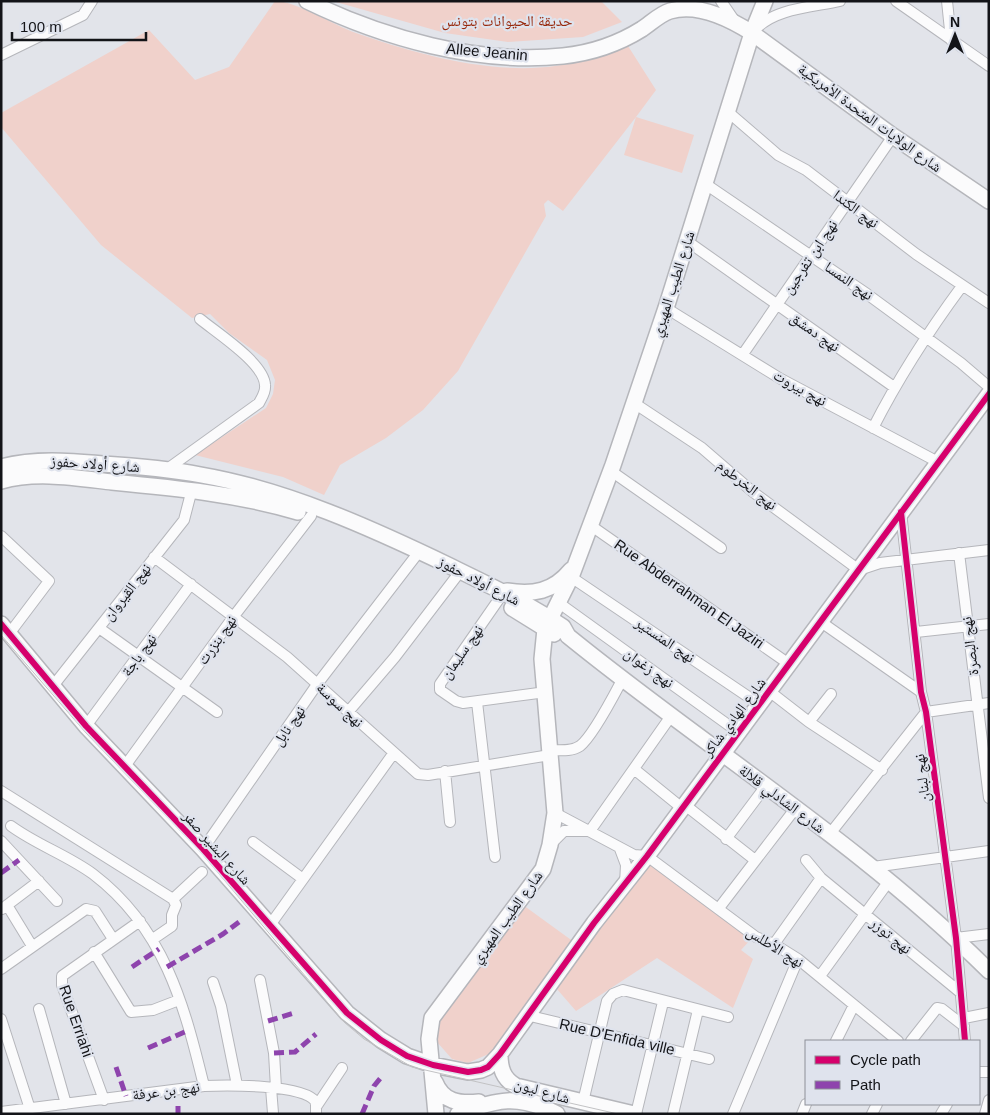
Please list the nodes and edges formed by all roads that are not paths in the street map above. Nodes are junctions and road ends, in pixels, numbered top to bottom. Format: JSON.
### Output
{"nodes":[{"id":1,"x":92,"y":1,"type":"edge"},
{"id":2,"x":307,"y":1,"type":"edge"},
{"id":3,"x":678,"y":1,"type":"edge"},
{"id":4,"x":721,"y":1,"type":"edge"},
{"id":5,"x":765,"y":1,"type":"edge"},
{"id":6,"x":840,"y":1,"type":"edge"},
{"id":7,"x":896,"y":1,"type":"edge"},
{"id":8,"x":947,"y":1,"type":"edge"},
{"id":9,"x":665,"y":13,"type":"junction"},
{"id":10,"x":736,"y":23,"type":"junction"},
{"id":11,"x":752,"y":33,"type":"junction"},
{"id":12,"x":951,"y":40,"type":"junction"},
{"id":13,"x":1,"y":54,"type":"edge"},
{"id":14,"x":989,"y":66,"type":"edge"},
{"id":15,"x":727,"y":112,"type":"junction"},
{"id":16,"x":893,"y":136,"type":"junction"},
{"id":17,"x":704,"y":183,"type":"junction"},
{"id":18,"x":989,"y":201,"type":"edge"},
{"id":19,"x":848,"y":202,"type":"junction"},
{"id":20,"x":686,"y":241,"type":"junction"},
{"id":21,"x":810,"y":255,"type":"junction"},
{"id":22,"x":962,"y":286,"type":"junction"},
{"id":23,"x":989,"y":303,"type":"edge"},
{"id":24,"x":777,"y":305,"type":"junction"},
{"id":25,"x":666,"y":308,"type":"junction"},
{"id":26,"x":200,"y":319,"type":"dead end"},
{"id":27,"x":925,"y":336,"type":"junction"},
{"id":28,"x":743,"y":354,"type":"junction"},
{"id":29,"x":894,"y":387,"type":"junction"},
{"id":30,"x":989,"y":387,"type":"edge"},
{"id":31,"x":989,"y":394,"type":"edge"},
{"id":32,"x":634,"y":403,"type":"junction"},
{"id":33,"x":873,"y":428,"type":"junction"},
{"id":34,"x":1,"y":456,"type":"edge"},
{"id":35,"x":938,"y":462,"type":"junction"},
{"id":36,"x":1,"y":467,"type":"edge"},
{"id":37,"x":170,"y":467,"type":"junction"},
{"id":38,"x":611,"y":471,"type":"junction"},
{"id":39,"x":201,"y":475,"type":"junction"},
{"id":40,"x":1,"y":481,"type":"edge"},
{"id":41,"x":1,"y":492,"type":"edge"},
{"id":42,"x":198,"y":492,"type":"junction"},
{"id":43,"x":902,"y":512,"type":"junction"},
{"id":44,"x":311,"y":516,"type":"junction"},
{"id":45,"x":590,"y":525,"type":"junction"},
{"id":46,"x":1,"y":536,"type":"edge"},
{"id":47,"x":721,"y":548,"type":"dead end"},
{"id":48,"x":989,"y":550,"type":"edge"},
{"id":49,"x":959,"y":554,"type":"junction"},
{"id":50,"x":154,"y":557,"type":"junction"},
{"id":51,"x":415,"y":557,"type":"junction"},
{"id":52,"x":908,"y":560,"type":"junction"},
{"id":53,"x":859,"y":570,"type":"junction"},
{"id":54,"x":573,"y":571,"type":"junction"},
{"id":55,"x":456,"y":577,"type":"junction"},
{"id":56,"x":191,"y":584,"type":"junction"},
{"id":57,"x":498,"y":594,"type":"junction"},
{"id":58,"x":559,"y":603,"type":"junction"},
{"id":59,"x":234,"y":616,"type":"junction"},
{"id":60,"x":821,"y":622,"type":"junction"},
{"id":61,"x":548,"y":624,"type":"junction"},
{"id":62,"x":989,"y":624,"type":"edge"},
{"id":63,"x":967,"y":627,"type":"junction"},
{"id":64,"x":99,"y":628,"type":"junction"},
{"id":65,"x":5,"y":629,"type":"edge"},
{"id":66,"x":916,"y":632,"type":"junction"},
{"id":67,"x":568,"y":636,"type":"joint"},
{"id":68,"x":137,"y":657,"type":"junction"},
{"id":69,"x":789,"y":664,"type":"junction"},
{"id":70,"x":622,"y":680,"type":"junction"},
{"id":71,"x":318,"y":683,"type":"junction"},
{"id":72,"x":53,"y":686,"type":"junction"},
{"id":73,"x":183,"y":689,"type":"junction"},
{"id":74,"x":769,"y":690,"type":"junction"},
{"id":75,"x":546,"y":692,"type":"junction"},
{"id":76,"x":921,"y":692,"type":"junction"},
{"id":77,"x":831,"y":694,"type":"dead end"},
{"id":78,"x":477,"y":702,"type":"junction"},
{"id":79,"x":989,"y":703,"type":"edge"},
{"id":80,"x":760,"y":704,"type":"junction"},
{"id":81,"x":977,"y":705,"type":"junction"},
{"id":82,"x":217,"y":712,"type":"dead end"},
{"id":83,"x":348,"y":712,"type":"junction"},
{"id":84,"x":926,"y":712,"type":"junction"},
{"id":85,"x":671,"y":716,"type":"junction"},
{"id":86,"x":809,"y":722,"type":"junction"},
{"id":87,"x":86,"y":726,"type":"junction"},
{"id":88,"x":738,"y":732,"type":"junction"},
{"id":89,"x":550,"y":753,"type":"junction"},
{"id":90,"x":393,"y":754,"type":"junction"},
{"id":91,"x":722,"y":754,"type":"junction"},
{"id":92,"x":485,"y":764,"type":"junction"},
{"id":93,"x":125,"y":766,"type":"junction"},
{"id":94,"x":634,"y":769,"type":"junction"},
{"id":95,"x":882,"y":770,"type":"junction"},
{"id":96,"x":445,"y":771,"type":"junction"},
{"id":97,"x":765,"y":787,"type":"junction"},
{"id":98,"x":1,"y":791,"type":"edge"},
{"id":99,"x":989,"y":798,"type":"edge"},
{"id":100,"x":684,"y":806,"type":"junction"},
{"id":101,"x":795,"y":809,"type":"junction"},
{"id":102,"x":555,"y":813,"type":"junction"},
{"id":103,"x":450,"y":822,"type":"dead end"},
{"id":104,"x":11,"y":826,"type":"dead end"},
{"id":105,"x":590,"y":831,"type":"junction"},
{"id":106,"x":829,"y":835,"type":"junction"},
{"id":107,"x":726,"y":839,"type":"junction"},
{"id":108,"x":1,"y":841,"type":"edge"},
{"id":109,"x":253,"y":842,"type":"dead end"},
{"id":110,"x":550,"y":845,"type":"junction"},
{"id":111,"x":620,"y":848,"type":"junction"},
{"id":112,"x":203,"y":849,"type":"junction"},
{"id":113,"x":989,"y":850,"type":"edge"},
{"id":114,"x":647,"y":856,"type":"junction"},
{"id":115,"x":944,"y":856,"type":"junction"},
{"id":116,"x":496,"y":857,"type":"dead end"},
{"id":117,"x":755,"y":860,"type":"junction"},
{"id":118,"x":806,"y":860,"type":"dead end"},
{"id":119,"x":873,"y":868,"type":"junction"},
{"id":120,"x":202,"y":872,"type":"dead end"},
{"id":121,"x":821,"y":878,"type":"junction"},
{"id":122,"x":303,"y":879,"type":"junction"},
{"id":123,"x":889,"y":880,"type":"junction"},
{"id":124,"x":39,"y":881,"type":"junction"},
{"id":125,"x":625,"y":883,"type":"junction"},
{"id":126,"x":173,"y":899,"type":"junction"},
{"id":127,"x":57,"y":901,"type":"dead end"},
{"id":128,"x":4,"y":908,"type":"edge"},
{"id":129,"x":719,"y":908,"type":"junction"},
{"id":130,"x":863,"y":913,"type":"junction"},
{"id":131,"x":140,"y":921,"type":"junction"},
{"id":132,"x":270,"y":925,"type":"junction"},
{"id":133,"x":989,"y":934,"type":"edge"},
{"id":134,"x":956,"y":938,"type":"junction"},
{"id":135,"x":113,"y":939,"type":"junction"},
{"id":136,"x":153,"y":939,"type":"junction"},
{"id":137,"x":774,"y":944,"type":"junction"},
{"id":138,"x":32,"y":946,"type":"junction"},
{"id":139,"x":94,"y":952,"type":"junction"},
{"id":140,"x":798,"y":959,"type":"junction"},
{"id":141,"x":1,"y":969,"type":"edge"},
{"id":142,"x":989,"y":970,"type":"edge"},
{"id":143,"x":820,"y":976,"type":"junction"},
{"id":144,"x":260,"y":980,"type":"dead end"},
{"id":145,"x":213,"y":982,"type":"dead end"},
{"id":146,"x":961,"y":993,"type":"junction"},
{"id":147,"x":179,"y":1000,"type":"junction"},
{"id":148,"x":663,"y":1002,"type":"junction"},
{"id":149,"x":854,"y":1005,"type":"junction"},
{"id":150,"x":39,"y":1009,"type":"dead end"},
{"id":151,"x":698,"y":1010,"type":"junction"},
{"id":152,"x":989,"y":1012,"type":"edge"},
{"id":153,"x":526,"y":1015,"type":"junction"},
{"id":154,"x":728,"y":1017,"type":"dead end"},
{"id":155,"x":1,"y":1019,"type":"edge"},
{"id":156,"x":964,"y":1022,"type":"junction"},
{"id":157,"x":599,"y":1032,"type":"junction"},
{"id":158,"x":836,"y":1040,"type":"edge"},
{"id":159,"x":897,"y":1040,"type":"edge"},
{"id":160,"x":912,"y":1040,"type":"edge"},
{"id":161,"x":965,"y":1040,"type":"edge"},
{"id":162,"x":652,"y":1045,"type":"junction"},
{"id":163,"x":500,"y":1054,"type":"junction"},
{"id":164,"x":688,"y":1054,"type":"junction"},
{"id":165,"x":709,"y":1059,"type":"dead end"},
{"id":166,"x":342,"y":1068,"type":"dead end"},
{"id":167,"x":433,"y":1073,"type":"junction"},
{"id":168,"x":237,"y":1085,"type":"junction"},
{"id":169,"x":204,"y":1086,"type":"junction"},
{"id":170,"x":274,"y":1088,"type":"junction"},
{"id":171,"x":104,"y":1100,"type":"junction"},
{"id":172,"x":989,"y":1100,"type":"edge"},
{"id":173,"x":490,"y":1101,"type":"junction"},
{"id":174,"x":583,"y":1102,"type":"junction"},
{"id":175,"x":78,"y":1103,"type":"junction"},
{"id":176,"x":66,"y":1104,"type":"junction"},
{"id":177,"x":528,"y":1108,"type":"edge"},
{"id":178,"x":30,"y":1109,"type":"junction"},
{"id":179,"x":316,"y":1110,"type":"edge"},
{"id":180,"x":1,"y":1112,"type":"edge"},
{"id":181,"x":80,"y":1114,"type":"edge"},
{"id":182,"x":273,"y":1114,"type":"edge"},
{"id":183,"x":278,"y":1114,"type":"edge"},
{"id":184,"x":436,"y":1114,"type":"edge"},
{"id":185,"x":458,"y":1114,"type":"edge"},
{"id":186,"x":557,"y":1114,"type":"edge"},
{"id":187,"x":635,"y":1114,"type":"edge"},
{"id":188,"x":673,"y":1114,"type":"edge"},
{"id":189,"x":733,"y":1114,"type":"edge"},
{"id":190,"x":984,"y":1114,"type":"edge"}],
"edges":[{"from":1,"to":13,"type":"street"},
{"from":2,"to":9,"type":"street","name":"Allee Jeanin"},
{"from":3,"to":9,"type":"street"},
{"from":4,"to":10,"type":"street"},
{"from":5,"to":11,"type":"street","name":"شارع الطيب المهيري"},
{"from":6,"to":11,"type":"street"},
{"from":7,"to":12,"type":"street"},
{"from":8,"to":12,"type":"street"},
{"from":9,"to":10,"type":"street","name":"شارع الولايات المتحدة الأمريكية"},
{"from":10,"to":11,"type":"street","name":"شارع الولايات المتحدة الأمريكية"},
{"from":11,"to":15,"type":"street","name":"شارع الطيب المهيري"},
{"from":11,"to":16,"type":"street","name":"شارع الولايات المتحدة الأمريكية"},
{"from":12,"to":14,"type":"street"},
{"from":15,"to":17,"type":"street","name":"شارع الطيب المهيري"},
{"from":15,"to":19,"type":"street","name":"نهج الكندا"},
{"from":16,"to":18,"type":"street","name":"شارع الولايات المتحدة الأمريكية"},
{"from":16,"to":19,"type":"street","name":"نهج ابن تفرجين"},
{"from":17,"to":20,"type":"street","name":"شارع الطيب المهيري"},
{"from":17,"to":21,"type":"street","name":"نهج النمسا"},
{"from":19,"to":21,"type":"street","name":"نهج ابن تفرجين"},
{"from":19,"to":22,"type":"street","name":"نهج الكندا"},
{"from":20,"to":24,"type":"street","name":"نهج دمشق"},
{"from":20,"to":25,"type":"street","name":"شارع الطيب المهيري"},
{"from":21,"to":24,"type":"street","name":"نهج ابن تفرجين"},
{"from":21,"to":27,"type":"street","name":"نهج النمسا"},
{"from":22,"to":23,"type":"street","name":"نهج الكندا"},
{"from":22,"to":27,"type":"street"},
{"from":24,"to":28,"type":"street","name":"نهج ابن تفرجين"},
{"from":24,"to":29,"type":"street","name":"نهج دمشق"},
{"from":25,"to":28,"type":"street","name":"نهج بيروت"},
{"from":25,"to":32,"type":"street","name":"شارع الطيب المهيري"},
{"from":26,"to":37,"type":"street"},
{"from":27,"to":29,"type":"street"},
{"from":27,"to":30,"type":"street","name":"نهج النمسا"},
{"from":28,"to":33,"type":"street","name":"نهج بيروت"},
{"from":29,"to":33,"type":"street"},
{"from":31,"to":35,"type":"street","name":"شارع الهادي شاكر"},
{"from":32,"to":38,"type":"street","name":"شارع الطيب المهيري"},
{"from":32,"to":53,"type":"street","name":"نهج الخرطوم"},
{"from":33,"to":35,"type":"street","name":"نهج بيروت"},
{"from":34,"to":37,"type":"street"},
{"from":35,"to":43,"type":"street","name":"شارع الهادي شاكر"},
{"from":36,"to":39,"type":"street","name":"شارع أولاد حفوز"},
{"from":37,"to":39,"type":"street"},
{"from":38,"to":45,"type":"street","name":"شارع الطيب المهيري"},
{"from":38,"to":47,"type":"street"},
{"from":39,"to":57,"type":"street","name":"شارع أولاد حفوز"},
{"from":40,"to":42,"type":"street","name":"شارع أولاد حفوز"},
{"from":41,"to":42,"type":"street","name":"شارع أولاد حفوز"},
{"from":42,"to":44,"type":"street","name":"شارع أولاد حفوز"},
{"from":42,"to":50,"type":"street","name":"نهج القيروان"},
{"from":43,"to":52,"type":"street","name":"نهج لبنان"},
{"from":43,"to":53,"type":"street","name":"شارع الهادي شاكر"},
{"from":44,"to":51,"type":"street","name":"شارع أولاد حفوز"},
{"from":44,"to":59,"type":"street","name":"نهج بنزرت"},
{"from":45,"to":54,"type":"street","name":"شارع الطيب المهيري"},
{"from":45,"to":69,"type":"street","name":"Rue Abderrahman El Jaziri"},
{"from":46,"to":65,"type":"street"},
{"from":48,"to":49,"type":"street"},
{"from":49,"to":52,"type":"street"},
{"from":49,"to":63,"type":"street","name":"نهج البصرة"},
{"from":50,"to":56,"type":"street","name":"نهج سوسة"},
{"from":50,"to":64,"type":"street","name":"نهج القيروان"},
{"from":51,"to":55,"type":"street","name":"شارع أولاد حفوز"},
{"from":51,"to":71,"type":"street","name":"نهج نابل"},
{"from":52,"to":53,"type":"street"},
{"from":52,"to":66,"type":"street","name":"نهج لبنان"},
{"from":53,"to":60,"type":"street","name":"شارع الهادي شاكر"},
{"from":54,"to":57,"type":"street","name":"شارع الطيب المهيري"},
{"from":54,"to":58,"type":"street","name":"شارع الطيب المهيري"},
{"from":54,"to":80,"type":"street","name":"نهج المنستير"},
{"from":55,"to":57,"type":"street","name":"شارع أولاد حفوز"},
{"from":55,"to":83,"type":"street"},
{"from":56,"to":59,"type":"street","name":"نهج سوسة"},
{"from":56,"to":68,"type":"street","name":"نهج باجة"},
{"from":57,"to":61,"type":"street","name":"شارع أولاد حفوز"},
{"from":57,"to":78,"type":"street","name":"نهج سليمان"},
{"from":58,"to":61,"type":"street","name":"شارع الطيب المهيري"},
{"from":58,"to":88,"type":"street","name":"نهج زغوان"},
{"from":59,"to":71,"type":"street","name":"نهج سوسة"},
{"from":59,"to":73,"type":"street","name":"نهج بنزرت"},
{"from":60,"to":69,"type":"street","name":"شارع الهادي شاكر"},
{"from":60,"to":76,"type":"street"},
{"from":61,"to":67,"type":"street","name":"شارع أولاد حفوز"},
{"from":61,"to":75,"type":"street","name":"شارع الطيب المهيري"},
{"from":62,"to":63,"type":"street"},
{"from":63,"to":66,"type":"street"},
{"from":63,"to":81,"type":"street","name":"نهج البصرة"},
{"from":64,"to":68,"type":"street"},
{"from":64,"to":72,"type":"street","name":"نهج القيروان"},
{"from":65,"to":72,"type":"street","name":"شارع البشير صفر"},
{"from":66,"to":76,"type":"street","name":"نهج لبنان"},
{"from":67,"to":70,"type":"street","name":"شارع الشادلي قلالة"},
{"from":68,"to":73,"type":"street"},
{"from":68,"to":87,"type":"street","name":"نهج باجة"},
{"from":69,"to":74,"type":"street","name":"شارع الهادي شاكر"},
{"from":70,"to":85,"type":"street","name":"شارع الشادلي قلالة"},
{"from":70,"to":89,"type":"street","name":"نهج سوسة"},
{"from":71,"to":83,"type":"street","name":"نهج سوسة"},
{"from":71,"to":112,"type":"street","name":"نهج نابل"},
{"from":72,"to":87,"type":"street","name":"شارع البشير صفر"},
{"from":73,"to":82,"type":"street"},
{"from":73,"to":93,"type":"street","name":"نهج بنزرت"},
{"from":74,"to":80,"type":"street","name":"شارع الهادي شاكر"},
{"from":74,"to":86,"type":"street"},
{"from":75,"to":78,"type":"street","name":"نهج سليمان"},
{"from":75,"to":89,"type":"street","name":"شارع الطيب المهيري"},
{"from":76,"to":84,"type":"street","name":"نهج لبنان"},
{"from":77,"to":86,"type":"street"},
{"from":78,"to":92,"type":"street"},
{"from":79,"to":81,"type":"street"},
{"from":80,"to":88,"type":"street","name":"شارع الهادي شاكر"},
{"from":81,"to":84,"type":"street"},
{"from":81,"to":99,"type":"street","name":"نهج البصرة"},
{"from":83,"to":90,"type":"street","name":"نهج سوسة"},
{"from":84,"to":95,"type":"street"},
{"from":84,"to":115,"type":"street","name":"نهج لبنان"},
{"from":85,"to":91,"type":"street","name":"شارع الشادلي قلالة"},
{"from":85,"to":94,"type":"street"},
{"from":86,"to":95,"type":"street"},
{"from":87,"to":93,"type":"street","name":"شارع البشير صفر"},
{"from":88,"to":91,"type":"street","name":"شارع الهادي شاكر"},
{"from":89,"to":92,"type":"street","name":"نهج سوسة"},
{"from":89,"to":102,"type":"street","name":"شارع الطيب المهيري"},
{"from":90,"to":96,"type":"street","name":"نهج سوسة"},
{"from":90,"to":122,"type":"street"},
{"from":91,"to":97,"type":"street","name":"شارع الشادلي قلالة"},
{"from":91,"to":100,"type":"street","name":"شارع الهادي شاكر"},
{"from":92,"to":96,"type":"street","name":"نهج سوسة"},
{"from":92,"to":116,"type":"street"},
{"from":93,"to":112,"type":"street","name":"شارع البشير صفر"},
{"from":94,"to":100,"type":"street"},
{"from":94,"to":105,"type":"street"},
{"from":95,"to":106,"type":"street"},
{"from":96,"to":103,"type":"street"},
{"from":97,"to":101,"type":"street","name":"شارع الشادلي قلالة"},
{"from":97,"to":107,"type":"street"},
{"from":98,"to":126,"type":"street"},
{"from":100,"to":107,"type":"street"},
{"from":100,"to":114,"type":"street","name":"شارع الهادي شاكر"},
{"from":101,"to":106,"type":"street","name":"شارع الشادلي قلالة"},
{"from":101,"to":117,"type":"street"},
{"from":102,"to":105,"type":"street","name":"نهج الأطلس"},
{"from":102,"to":110,"type":"street","name":"شارع الطيب المهيري"},
{"from":104,"to":131,"type":"street"},
{"from":105,"to":110,"type":"street"},
{"from":105,"to":111,"type":"street","name":"نهج الأطلس"},
{"from":106,"to":119,"type":"street","name":"شارع الشادلي قلالة"},
{"from":107,"to":117,"type":"street"},
{"from":108,"to":124,"type":"street"},
{"from":109,"to":122,"type":"street"},
{"from":110,"to":167,"type":"street","name":"شارع الطيب المهيري"},
{"from":111,"to":114,"type":"street","name":"نهج الأطلس"},
{"from":111,"to":125,"type":"street"},
{"from":112,"to":132,"type":"street","name":"شارع البشير صفر"},
{"from":113,"to":115,"type":"street"},
{"from":114,"to":125,"type":"street","name":"شارع الهادي شاكر"},
{"from":114,"to":129,"type":"street","name":"نهج الأطلس"},
{"from":115,"to":119,"type":"street"},
{"from":115,"to":134,"type":"street","name":"نهج لبنان"},
{"from":117,"to":129,"type":"street"},
{"from":118,"to":121,"type":"street","name":"نهج توزر"},
{"from":119,"to":123,"type":"street","name":"شارع الشادلي قلالة"},
{"from":120,"to":126,"type":"street"},
{"from":121,"to":130,"type":"street","name":"نهج توزر"},
{"from":121,"to":137,"type":"street"},
{"from":122,"to":132,"type":"street"},
{"from":123,"to":130,"type":"street"},
{"from":123,"to":134,"type":"street","name":"شارع الشادلي قلالة"},
{"from":124,"to":127,"type":"street"},
{"from":124,"to":128,"type":"street"},
{"from":125,"to":153,"type":"street","name":"شارع الهادي شاكر"},
{"from":126,"to":136,"type":"street"},
{"from":128,"to":138,"type":"street"},
{"from":129,"to":137,"type":"street","name":"نهج الأطلس"},
{"from":130,"to":143,"type":"street"},
{"from":130,"to":146,"type":"street","name":"نهج توزر"},
{"from":131,"to":135,"type":"street","name":"Rue Erriahi"},
{"from":131,"to":136,"type":"street"},
{"from":132,"to":167,"type":"street","name":"شارع البشير صفر"},
{"from":133,"to":134,"type":"street"},
{"from":134,"to":142,"type":"street","name":"شارع الشادلي قلالة"},
{"from":134,"to":146,"type":"street","name":"نهج لبنان"},
{"from":135,"to":138,"type":"street"},
{"from":135,"to":139,"type":"street","name":"Rue Erriahi"},
{"from":136,"to":147,"type":"street"},
{"from":137,"to":140,"type":"street","name":"نهج الأطلس"},
{"from":138,"to":141,"type":"street"},
{"from":139,"to":147,"type":"street"},
{"from":139,"to":171,"type":"street","name":"Rue Erriahi"},
{"from":140,"to":143,"type":"street","name":"نهج الأطلس"},
{"from":140,"to":189,"type":"street"},
{"from":143,"to":149,"type":"street","name":"نهج الأطلس"},
{"from":144,"to":170,"type":"street"},
{"from":145,"to":168,"type":"street"},
{"from":146,"to":156,"type":"street","name":"نهج لبنان"},
{"from":147,"to":169,"type":"street"},
{"from":148,"to":151,"type":"street"},
{"from":148,"to":157,"type":"street"},
{"from":148,"to":162,"type":"street"},
{"from":149,"to":158,"type":"street"},
{"from":149,"to":159,"type":"street","name":"نهج الأطلس"},
{"from":150,"to":176,"type":"street"},
{"from":151,"to":154,"type":"street"},
{"from":151,"to":164,"type":"street"},
{"from":152,"to":156,"type":"street"},
{"from":153,"to":157,"type":"street","name":"Rue D'Enfida ville"},
{"from":153,"to":163,"type":"street","name":"شارع الهادي شاكر"},
{"from":155,"to":178,"type":"street"},
{"from":156,"to":160,"type":"street"},
{"from":156,"to":161,"type":"street","name":"نهج لبنان"},
{"from":157,"to":162,"type":"street","name":"Rue D'Enfida ville"},
{"from":157,"to":174,"type":"street"},
{"from":162,"to":164,"type":"street","name":"Rue D'Enfida ville"},
{"from":162,"to":187,"type":"street"},
{"from":163,"to":167,"type":"street","name":"شارع الهادي شاكر"},
{"from":163,"to":174,"type":"street","name":"شارع ليون"},
{"from":164,"to":165,"type":"street","name":"Rue D'Enfida ville"},
{"from":164,"to":188,"type":"street"},
{"from":166,"to":179,"type":"street"},
{"from":167,"to":173,"type":"street"},
{"from":167,"to":184,"type":"street","name":"شارع الطيب المهيري"},
{"from":168,"to":169,"type":"street","name":"نهج بن عرفة"},
{"from":168,"to":170,"type":"street","name":"نهج بن عرفة"},
{"from":169,"to":171,"type":"street","name":"نهج بن عرفة"},
{"from":170,"to":179,"type":"street","name":"نهج بن عرفة"},
{"from":170,"to":182,"type":"street"},
{"from":171,"to":175,"type":"street","name":"نهج بن عرفة"},
{"from":172,"to":190,"type":"street"},
{"from":173,"to":177,"type":"street"},
{"from":173,"to":185,"type":"street"},
{"from":174,"to":187,"type":"street","name":"شارع ليون"},
{"from":175,"to":176,"type":"street","name":"نهج بن عرفة"},
{"from":175,"to":181,"type":"street"},
{"from":176,"to":178,"type":"street","name":"نهج بن عرفة"},
{"from":177,"to":186,"type":"street"},
{"from":178,"to":180,"type":"street","name":"نهج بن عرفة"},
{"from":182,"to":183,"type":"street"}]}
